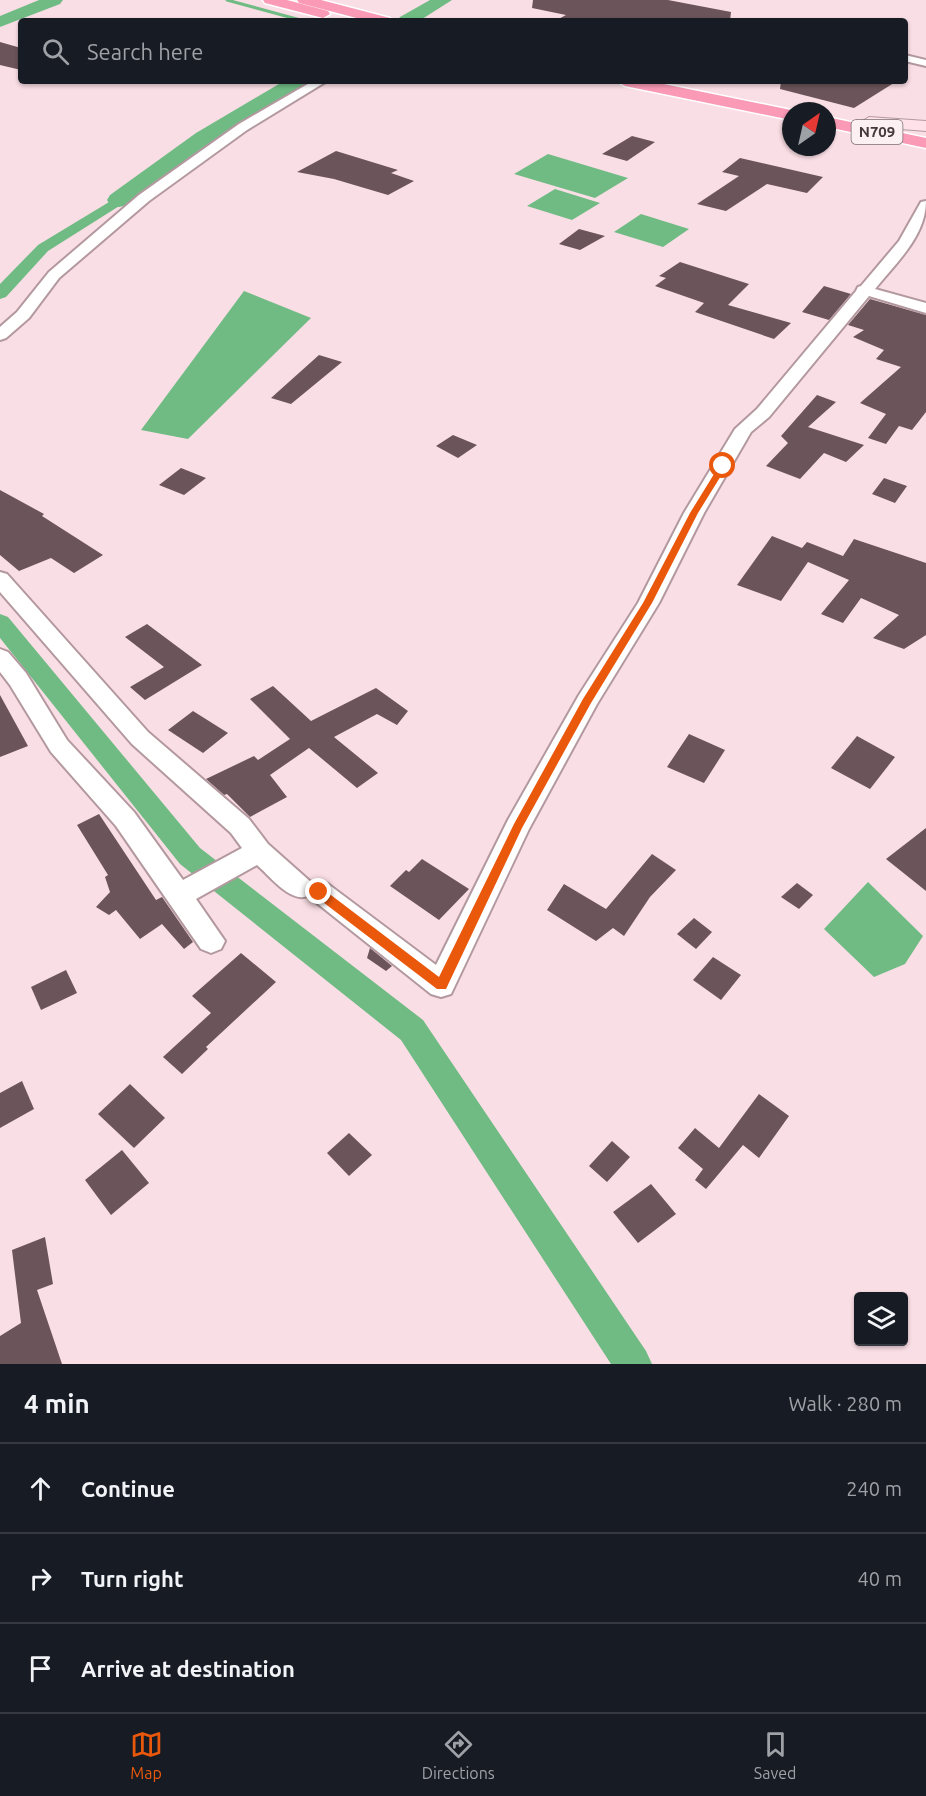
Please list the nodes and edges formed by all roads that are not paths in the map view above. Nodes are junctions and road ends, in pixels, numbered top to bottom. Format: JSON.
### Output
{"nodes":[{"id":1,"x":270,"y":0,"type":"edge"},
{"id":2,"x":303,"y":0,"type":"edge"},
{"id":3,"x":339,"y":18,"type":"edge"},
{"id":4,"x":372,"y":18,"type":"edge"},
{"id":5,"x":908,"y":59,"type":"edge"},
{"id":6,"x":926,"y":63,"type":"edge"},
{"id":7,"x":316,"y":84,"type":"edge"},
{"id":8,"x":642,"y":84,"type":"edge"},
{"id":9,"x":679,"y":84,"type":"edge"},
{"id":10,"x":782,"y":109,"type":"edge"},
{"id":11,"x":782,"y":109,"type":"edge"},
{"id":12,"x":836,"y":116,"type":"edge"},
{"id":13,"x":869,"y":122,"type":"junction"},
{"id":14,"x":836,"y":124,"type":"edge"},
{"id":15,"x":926,"y":126,"type":"edge"},
{"id":16,"x":926,"y":135,"type":"edge"},
{"id":17,"x":926,"y":143,"type":"edge"},
{"id":18,"x":926,"y":205,"type":"edge"},
{"id":19,"x":863,"y":290,"type":"junction"},
{"id":20,"x":926,"y":308,"type":"edge"},
{"id":21,"x":0,"y":335,"type":"edge"},
{"id":22,"x":0,"y":579,"type":"edge"},
{"id":23,"x":0,"y":657,"type":"edge"},
{"id":24,"x":259,"y":851,"type":"junction"},
{"id":25,"x":178,"y":896,"type":"junction"},
{"id":26,"x":211,"y":940,"type":"dead end"}],
"edges":[{"from":1,"to":3,"type":"highway"},
{"from":2,"to":4,"type":"highway"},
{"from":5,"to":6,"type":"street"},
{"from":7,"to":21,"type":"street"},
{"from":8,"to":10,"type":"highway"},
{"from":9,"to":11,"type":"highway"},
{"from":12,"to":13,"type":"highway","number":"N709"},
{"from":13,"to":15,"type":"street"},
{"from":13,"to":16,"type":"highway","number":"N709"},
{"from":14,"to":17,"type":"highway","number":"N709"},
{"from":18,"to":19,"type":"street"},
{"from":19,"to":20,"type":"street"},
{"from":19,"to":24,"type":"street"},
{"from":22,"to":24,"type":"street"},
{"from":23,"to":25,"type":"street"},
{"from":24,"to":25,"type":"street"},
{"from":25,"to":26,"type":"street"}]}
